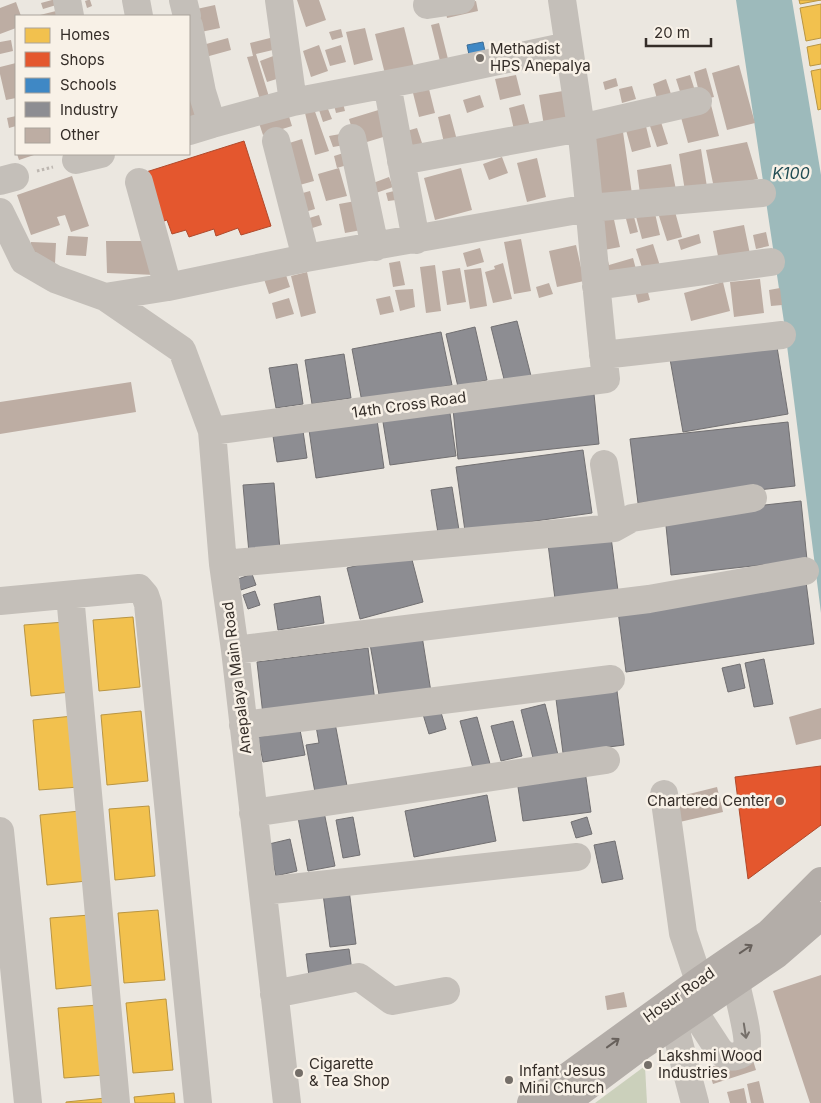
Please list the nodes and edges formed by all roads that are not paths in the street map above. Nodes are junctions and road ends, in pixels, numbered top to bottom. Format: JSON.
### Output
{"nodes":[{"id":1,"x":67,"y":0,"type":"edge"},
{"id":2,"x":136,"y":0,"type":"edge"},
{"id":3,"x":184,"y":0,"type":"edge"},
{"id":4,"x":279,"y":0,"type":"edge"},
{"id":5,"x":461,"y":0,"type":"edge"},
{"id":6,"x":562,"y":0,"type":"edge"},
{"id":7,"x":427,"y":6,"type":"dead end"},
{"id":8,"x":70,"y":15,"type":"edge"},
{"id":9,"x":139,"y":15,"type":"edge"},
{"id":10,"x":187,"y":15,"type":"edge"},
{"id":11,"x":190,"y":31,"type":"edge"},
{"id":12,"x":568,"y":46,"type":"junction"},
{"id":13,"x":387,"y":84,"type":"junction"},
{"id":14,"x":698,"y":101,"type":"dead end"},
{"id":15,"x":293,"y":102,"type":"junction"},
{"id":16,"x":200,"y":127,"type":"edge"},
{"id":17,"x":581,"y":128,"type":"junction"},
{"id":18,"x":352,"y":138,"type":"dead end"},
{"id":19,"x":276,"y":141,"type":"dead end"},
{"id":20,"x":401,"y":161,"type":"junction"},
{"id":21,"x":139,"y":182,"type":"dead end"},
{"id":22,"x":762,"y":193,"type":"dead end"},
{"id":23,"x":590,"y":208,"type":"junction"},
{"id":24,"x":0,"y":212,"type":"edge"},
{"id":25,"x":416,"y":240,"type":"junction"},
{"id":26,"x":375,"y":247,"type":"junction"},
{"id":27,"x":306,"y":258,"type":"junction"},
{"id":28,"x":771,"y":262,"type":"dead end"},
{"id":29,"x":596,"y":286,"type":"junction"},
{"id":30,"x":168,"y":287,"type":"junction"},
{"id":31,"x":104,"y":297,"type":"junction"},
{"id":32,"x":782,"y":335,"type":"dead end"},
{"id":33,"x":605,"y":367,"type":"junction"},
{"id":34,"x":212,"y":431,"type":"junction"},
{"id":35,"x":604,"y":464,"type":"dead end"},
{"id":36,"x":753,"y":498,"type":"dead end"},
{"id":37,"x":614,"y":528,"type":"junction"},
{"id":38,"x":223,"y":564,"type":"junction"},
{"id":39,"x":805,"y":571,"type":"dead end"},
{"id":40,"x":70,"y":595,"type":"junction"},
{"id":41,"x":0,"y":601,"type":"edge"},
{"id":42,"x":235,"y":650,"type":"junction"},
{"id":43,"x":611,"y":679,"type":"dead end"},
{"id":44,"x":243,"y":725,"type":"junction"},
{"id":45,"x":606,"y":760,"type":"dead end"},
{"id":46,"x":664,"y":794,"type":"dead end"},
{"id":47,"x":253,"y":812,"type":"junction"},
{"id":48,"x":0,"y":831,"type":"edge"},
{"id":49,"x":577,"y":857,"type":"dead end"},
{"id":50,"x":821,"y":882,"type":"edge"},
{"id":51,"x":263,"y":891,"type":"junction"},
{"id":52,"x":821,"y":916,"type":"edge"},
{"id":53,"x":699,"y":981,"type":"junction"},
{"id":54,"x":736,"y":983,"type":"junction"},
{"id":55,"x":446,"y":991,"type":"dead end"},
{"id":56,"x":274,"y":994,"type":"junction"},
{"id":57,"x":683,"y":1017,"type":"junction"},
{"id":58,"x":28,"y":1103,"type":"edge"},
{"id":59,"x":116,"y":1103,"type":"edge"},
{"id":60,"x":198,"y":1103,"type":"edge"},
{"id":61,"x":287,"y":1103,"type":"edge"},
{"id":62,"x":532,"y":1103,"type":"edge"},
{"id":63,"x":565,"y":1103,"type":"edge"},
{"id":64,"x":695,"y":1103,"type":"edge"}],
"edges":[{"from":1,"to":8,"type":"street"},
{"from":2,"to":9,"type":"street"},
{"from":3,"to":10,"type":"street"},
{"from":4,"to":15,"type":"street"},
{"from":5,"to":7,"type":"street"},
{"from":6,"to":12,"type":"street"},
{"from":11,"to":16,"type":"street"},
{"from":12,"to":13,"type":"street"},
{"from":12,"to":17,"type":"street"},
{"from":13,"to":15,"type":"street"},
{"from":13,"to":20,"type":"street"},
{"from":14,"to":17,"type":"street"},
{"from":15,"to":16,"type":"street"},
{"from":17,"to":20,"type":"street"},
{"from":17,"to":23,"type":"street"},
{"from":18,"to":26,"type":"street"},
{"from":19,"to":27,"type":"street"},
{"from":20,"to":25,"type":"street"},
{"from":21,"to":30,"type":"street"},
{"from":22,"to":23,"type":"street","name":"Anepalaya Main Road"},
{"from":23,"to":25,"type":"street","name":"Anepalaya Main Road"},
{"from":23,"to":29,"type":"street"},
{"from":24,"to":31,"type":"street","name":"Anepalaya Main Road"},
{"from":25,"to":26,"type":"street","name":"Anepalaya Main Road"},
{"from":26,"to":27,"type":"street","name":"Anepalaya Main Road"},
{"from":27,"to":30,"type":"street","name":"Anepalaya Main Road"},
{"from":28,"to":29,"type":"street"},
{"from":29,"to":33,"type":"street"},
{"from":30,"to":31,"type":"street","name":"Anepalaya Main Road"},
{"from":31,"to":34,"type":"street","name":"Anepalaya Main Road"},
{"from":32,"to":33,"type":"street","name":"14th Cross Road"},
{"from":33,"to":34,"type":"street","name":"14th Cross Road"},
{"from":34,"to":38,"type":"street","name":"Anepalaya Main Road"},
{"from":35,"to":37,"type":"street"},
{"from":36,"to":37,"type":"street"},
{"from":37,"to":38,"type":"street"},
{"from":38,"to":42,"type":"street","name":"Anepalaya Main Road"},
{"from":39,"to":42,"type":"street"},
{"from":40,"to":41,"type":"street"},
{"from":40,"to":59,"type":"street"},
{"from":40,"to":60,"type":"street"},
{"from":42,"to":44,"type":"street","name":"Anepalaya Main Road"},
{"from":43,"to":44,"type":"street"},
{"from":44,"to":47,"type":"street","name":"Anepalaya Main Road"},
{"from":45,"to":47,"type":"street"},
{"from":46,"to":53,"type":"street"},
{"from":47,"to":51,"type":"street","name":"Anepalaya Main Road"},
{"from":48,"to":58,"type":"street"},
{"from":49,"to":51,"type":"street"},
{"from":53,"to":50,"type":"main road","name":"Hosur Road","one_way":true},
{"from":51,"to":56,"type":"street","name":"Anepalaya Main Road"},
{"from":52,"to":54,"type":"main road","name":"Hosur Road"},
{"from":62,"to":53,"type":"main road","name":"Hosur Road","one_way":true},
{"from":54,"to":57,"type":"main road","name":"Hosur Road"},
{"from":54,"to":57,"type":"street","one_way":true},
{"from":55,"to":56,"type":"street"},
{"from":56,"to":61,"type":"street","name":"Anepalaya Main Road"},
{"from":57,"to":63,"type":"main road","name":"Hosur Road"},
{"from":57,"to":64,"type":"street"}]}
